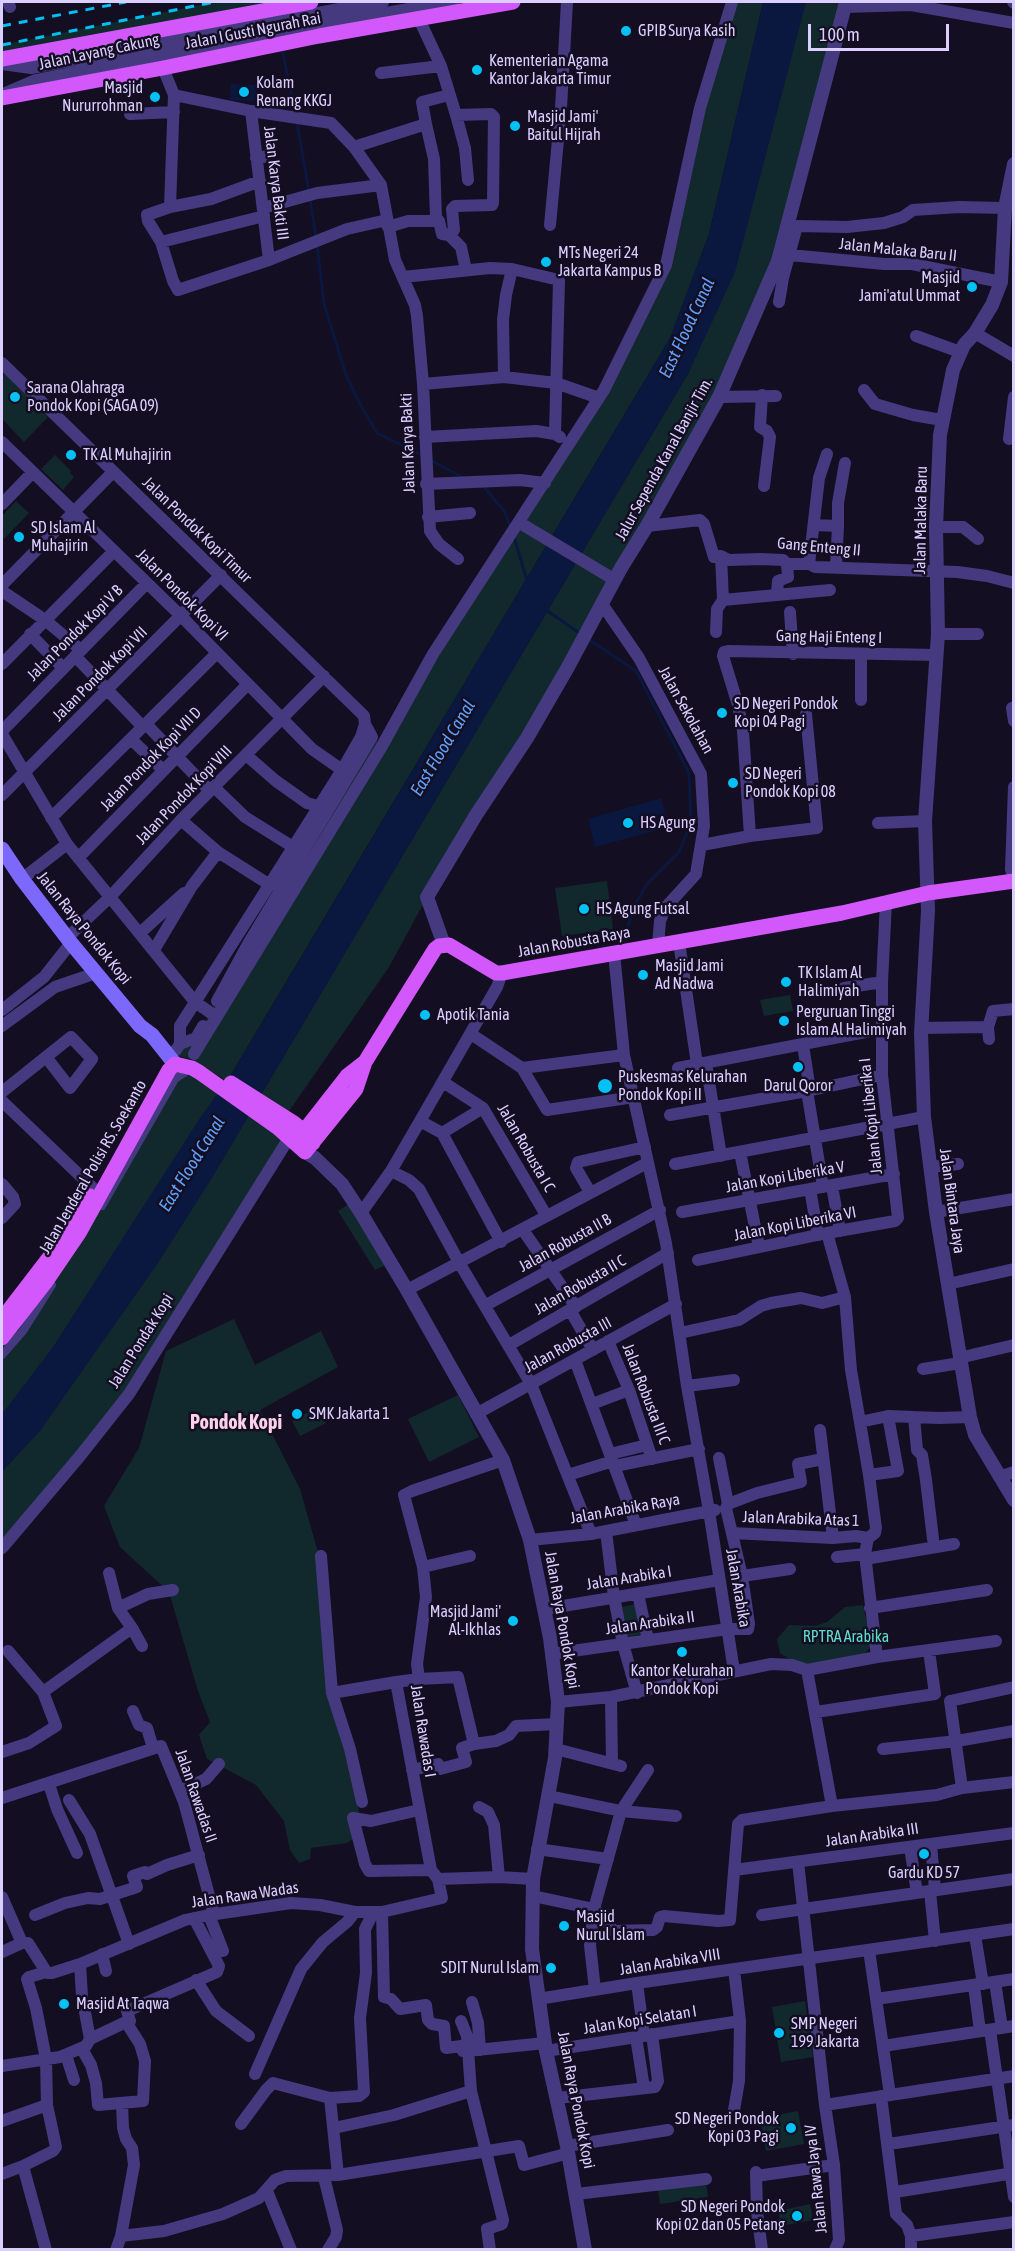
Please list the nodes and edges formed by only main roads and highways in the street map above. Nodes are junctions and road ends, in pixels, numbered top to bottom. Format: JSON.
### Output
{"nodes":[{"id":1,"x":309,"y":2,"type":"edge"},
{"id":2,"x":513,"y":2,"type":"edge"},
{"id":3,"x":486,"y":4,"type":"edge"},
{"id":4,"x":2,"y":61,"type":"edge"},
{"id":5,"x":2,"y":97,"type":"edge"},
{"id":6,"x":2,"y":849,"type":"edge"},
{"id":7,"x":1014,"y":880,"type":"edge"},
{"id":8,"x":171,"y":1059,"type":"junction"},
{"id":9,"x":284,"y":1127,"type":"junction"},
{"id":10,"x":309,"y":1146,"type":"junction"},
{"id":11,"x":43,"y":1274,"type":"junction"},
{"id":12,"x":2,"y":1319,"type":"edge"},
{"id":13,"x":2,"y":1338,"type":"edge"}],
"edges":[{"from":1,"to":4,"type":"main road","name":"Jalan I Gusti Ngurah Rai"},
{"from":2,"to":3,"type":"main road","name":"Jalan I Gusti Ngurah Rai"},
{"from":3,"to":5,"type":"main road","name":"Jalan I Gusti Ngurah Rai"},
{"from":6,"to":8,"type":"main road","name":"Jalan Raya Pondok Kopi"},
{"from":7,"to":10,"type":"main road","name":"Jalan Robusta Raya"},
{"from":8,"to":9,"type":"main road","name":"Jalan Raya Pondok Kopi"},
{"from":8,"to":11,"type":"main road","name":"Jalan Jenderal Polisi RS. Soekanto"},
{"from":8,"to":11,"type":"main road","name":"Jalan Jenderal Polisi RS. Soekanto"},
{"from":9,"to":10,"type":"main road","name":"Jalan Raya Pondok Kopi"},
{"from":9,"to":10,"type":"main road","name":"Jalan Raya Pondok Kopi"},
{"from":11,"to":12,"type":"main road","name":"Jalan Jenderal Polisi RS. Soekanto"},
{"from":11,"to":13,"type":"main road","name":"Jalan Jenderal Polisi RS. Soekanto"}]}
